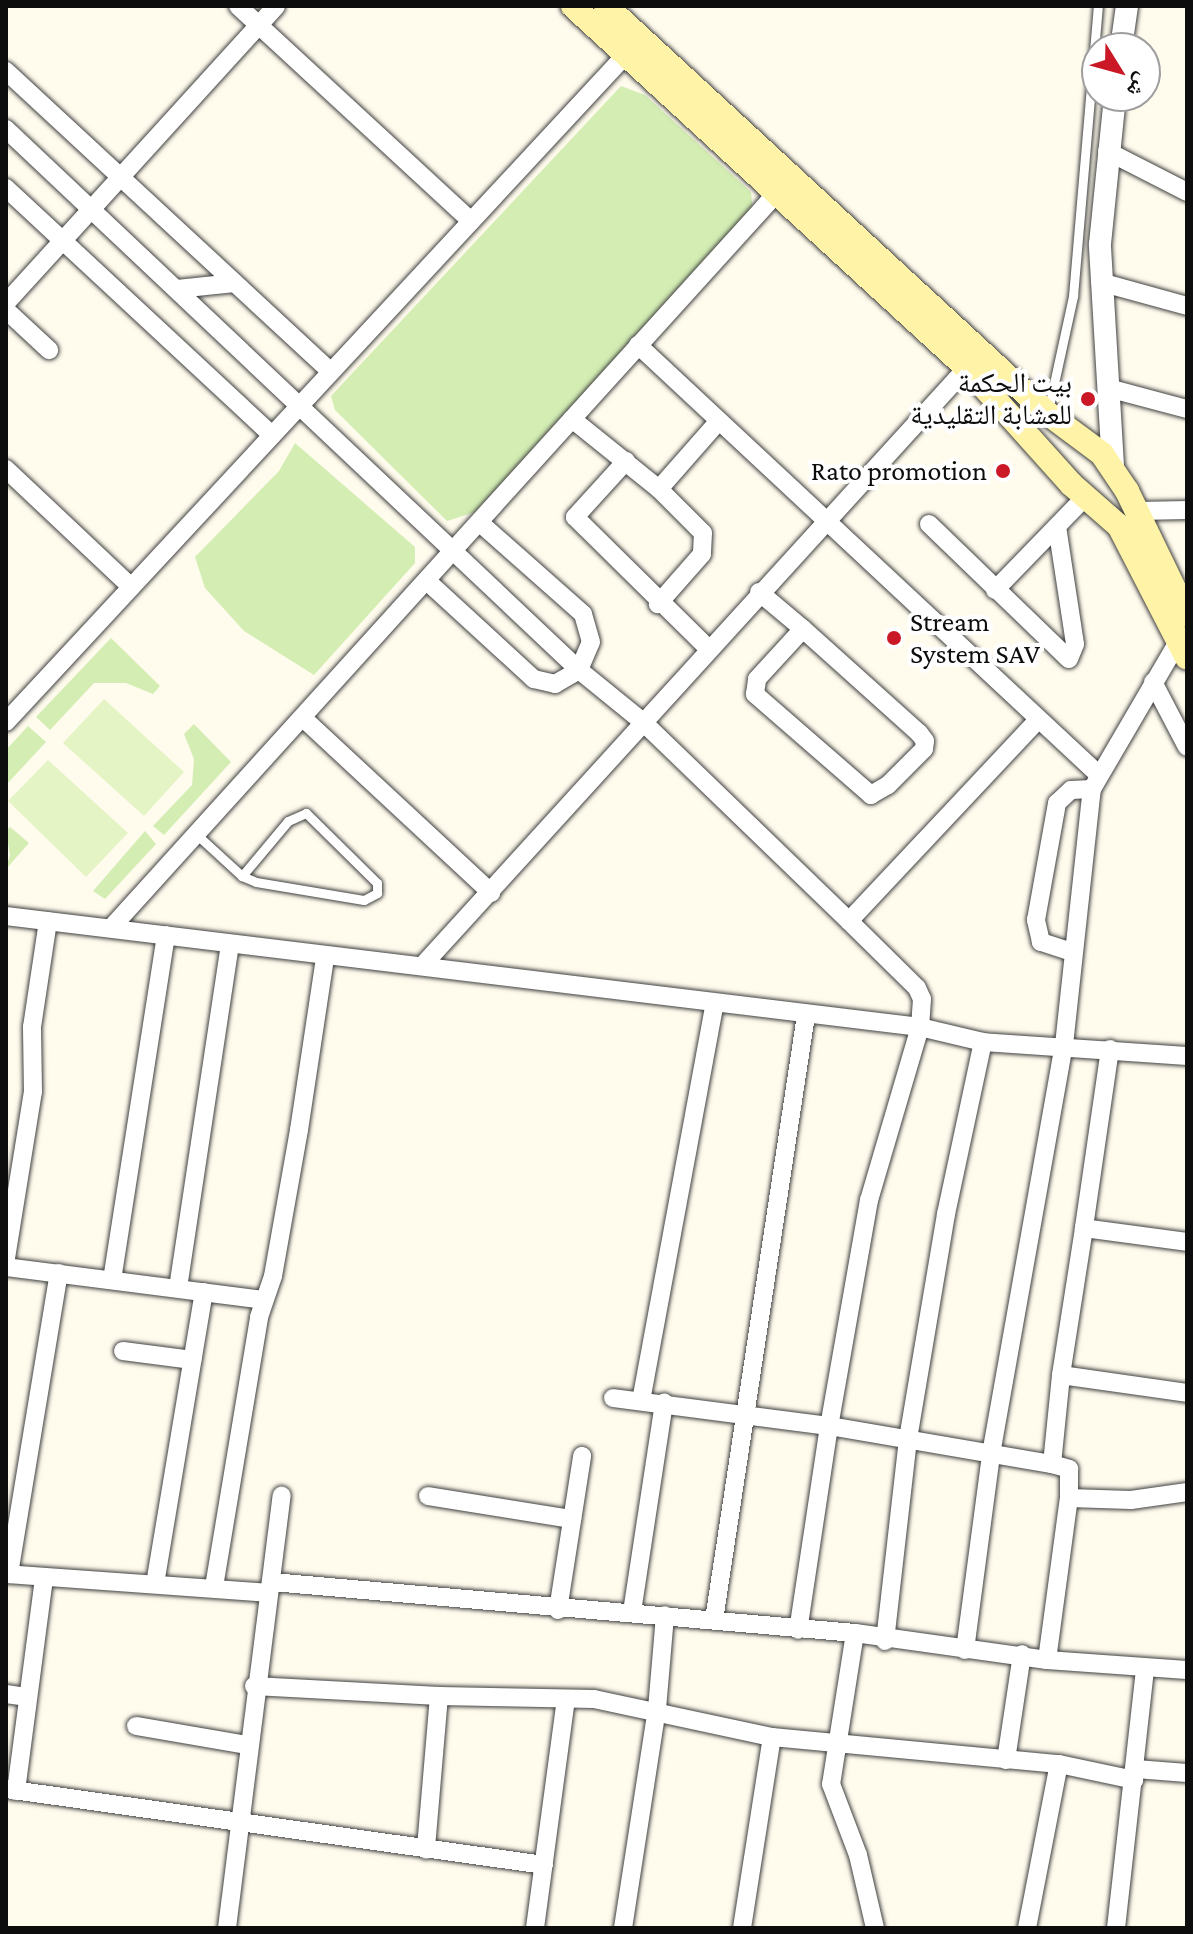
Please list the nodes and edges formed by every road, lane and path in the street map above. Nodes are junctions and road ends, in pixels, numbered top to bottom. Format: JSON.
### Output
{"nodes":[{"id":1,"x":238,"y":6,"type":"edge"},
{"id":2,"x":276,"y":6,"type":"edge"},
{"id":3,"x":573,"y":6,"type":"edge"},
{"id":4,"x":606,"y":6,"type":"edge"},
{"id":5,"x":1098,"y":6,"type":"edge"},
{"id":6,"x":1127,"y":6,"type":"edge"},
{"id":7,"x":259,"y":25,"type":"junction"},
{"id":8,"x":1123,"y":32,"type":"edge"},
{"id":9,"x":634,"y":47,"type":"junction"},
{"id":10,"x":6,"y":71,"type":"edge"},
{"id":11,"x":1113,"y":112,"type":"edge"},
{"id":12,"x":9,"y":136,"type":"edge"},
{"id":13,"x":1107,"y":151,"type":"junction"},
{"id":14,"x":122,"y":178,"type":"junction"},
{"id":15,"x":785,"y":184,"type":"junction"},
{"id":16,"x":6,"y":188,"type":"edge"},
{"id":17,"x":1187,"y":192,"type":"edge"},
{"id":18,"x":93,"y":211,"type":"junction"},
{"id":19,"x":471,"y":221,"type":"junction"},
{"id":20,"x":64,"y":242,"type":"junction"},
{"id":21,"x":1100,"y":282,"type":"junction"},
{"id":22,"x":235,"y":283,"type":"junction"},
{"id":23,"x":177,"y":289,"type":"junction"},
{"id":24,"x":6,"y":303,"type":"edge"},
{"id":25,"x":1187,"y":306,"type":"edge"},
{"id":26,"x":6,"y":310,"type":"edge"},
{"id":27,"x":638,"y":345,"type":"junction"},
{"id":28,"x":49,"y":350,"type":"dead end"},
{"id":29,"x":974,"y":360,"type":"junction"},
{"id":30,"x":331,"y":372,"type":"junction"},
{"id":31,"x":1108,"y":388,"type":"junction"},
{"id":32,"x":301,"y":404,"type":"junction"},
{"id":33,"x":1187,"y":409,"type":"edge"},
{"id":34,"x":1047,"y":413,"type":"junction"},
{"id":35,"x":572,"y":419,"type":"junction"},
{"id":36,"x":717,"y":423,"type":"junction"},
{"id":37,"x":272,"y":435,"type":"junction"},
{"id":38,"x":1089,"y":443,"type":"junction"},
{"id":39,"x":626,"y":461,"type":"junction"},
{"id":40,"x":1113,"y":466,"type":"junction"},
{"id":41,"x":6,"y":469,"type":"edge"},
{"id":42,"x":1059,"y":471,"type":"junction"},
{"id":43,"x":659,"y":489,"type":"junction"},
{"id":44,"x":1085,"y":497,"type":"junction"},
{"id":45,"x":1187,"y":510,"type":"edge"},
{"id":46,"x":1137,"y":511,"type":"junction"},
{"id":47,"x":480,"y":523,"type":"junction"},
{"id":48,"x":826,"y":523,"type":"junction"},
{"id":49,"x":929,"y":524,"type":"dead end"},
{"id":50,"x":1057,"y":526,"type":"junction"},
{"id":51,"x":1141,"y":540,"type":"junction"},
{"id":52,"x":457,"y":550,"type":"junction"},
{"id":53,"x":428,"y":582,"type":"junction"},
{"id":54,"x":131,"y":587,"type":"junction"},
{"id":55,"x":995,"y":590,"type":"junction"},
{"id":56,"x":759,"y":592,"type":"junction"},
{"id":57,"x":658,"y":604,"type":"junction"},
{"id":58,"x":1187,"y":615,"type":"edge"},
{"id":59,"x":803,"y":629,"type":"junction"},
{"id":60,"x":709,"y":649,"type":"junction"},
{"id":61,"x":1183,"y":649,"type":"edge"},
{"id":62,"x":579,"y":670,"type":"junction"},
{"id":63,"x":1153,"y":682,"type":"junction"},
{"id":64,"x":303,"y":718,"type":"junction"},
{"id":65,"x":1038,"y":720,"type":"junction"},
{"id":66,"x":6,"y":722,"type":"edge"},
{"id":67,"x":643,"y":722,"type":"junction"},
{"id":68,"x":1187,"y":747,"type":"edge"},
{"id":69,"x":1094,"y":781,"type":"junction"},
{"id":70,"x":196,"y":834,"type":"junction"},
{"id":71,"x":242,"y":876,"type":"junction"},
{"id":72,"x":491,"y":893,"type":"junction"},
{"id":73,"x":6,"y":916,"type":"edge"},
{"id":74,"x":48,"y":921,"type":"junction"},
{"id":75,"x":849,"y":921,"type":"junction"},
{"id":76,"x":111,"y":928,"type":"junction"},
{"id":77,"x":166,"y":935,"type":"junction"},
{"id":78,"x":230,"y":944,"type":"junction"},
{"id":79,"x":1072,"y":952,"type":"junction"},
{"id":80,"x":325,"y":958,"type":"junction"},
{"id":81,"x":423,"y":965,"type":"junction"},
{"id":82,"x":715,"y":1003,"type":"junction"},
{"id":83,"x":806,"y":1015,"type":"junction"},
{"id":84,"x":920,"y":1027,"type":"junction"},
{"id":85,"x":983,"y":1042,"type":"junction"},
{"id":86,"x":1064,"y":1045,"type":"junction"},
{"id":87,"x":1110,"y":1049,"type":"junction"},
{"id":88,"x":1187,"y":1056,"type":"edge"},
{"id":89,"x":1084,"y":1228,"type":"junction"},
{"id":90,"x":1187,"y":1242,"type":"edge"},
{"id":91,"x":6,"y":1258,"type":"edge"},
{"id":92,"x":6,"y":1267,"type":"edge"},
{"id":93,"x":59,"y":1273,"type":"junction"},
{"id":94,"x":112,"y":1280,"type":"junction"},
{"id":95,"x":178,"y":1288,"type":"junction"},
{"id":96,"x":204,"y":1292,"type":"junction"},
{"id":97,"x":264,"y":1300,"type":"junction"},
{"id":98,"x":123,"y":1351,"type":"dead end"},
{"id":99,"x":192,"y":1360,"type":"junction"},
{"id":100,"x":1061,"y":1375,"type":"junction"},
{"id":101,"x":1187,"y":1393,"type":"edge"},
{"id":102,"x":613,"y":1398,"type":"dead end"},
{"id":103,"x":641,"y":1401,"type":"junction"},
{"id":104,"x":664,"y":1402,"type":"junction"},
{"id":105,"x":746,"y":1417,"type":"junction"},
{"id":106,"x":829,"y":1426,"type":"junction"},
{"id":107,"x":908,"y":1439,"type":"junction"},
{"id":108,"x":991,"y":1454,"type":"junction"},
{"id":109,"x":582,"y":1456,"type":"dead end"},
{"id":110,"x":1052,"y":1464,"type":"junction"},
{"id":111,"x":1187,"y":1492,"type":"edge"},
{"id":112,"x":282,"y":1495,"type":"dead end"},
{"id":113,"x":428,"y":1496,"type":"dead end"},
{"id":114,"x":1069,"y":1498,"type":"junction"},
{"id":115,"x":572,"y":1519,"type":"junction"},
{"id":116,"x":7,"y":1574,"type":"edge"},
{"id":117,"x":44,"y":1579,"type":"junction"},
{"id":118,"x":155,"y":1584,"type":"junction"},
{"id":119,"x":214,"y":1587,"type":"junction"},
{"id":120,"x":270,"y":1587,"type":"junction"},
{"id":121,"x":558,"y":1610,"type":"junction"},
{"id":122,"x":632,"y":1612,"type":"junction"},
{"id":123,"x":665,"y":1615,"type":"junction"},
{"id":124,"x":714,"y":1620,"type":"junction"},
{"id":125,"x":798,"y":1630,"type":"junction"},
{"id":126,"x":855,"y":1633,"type":"junction"},
{"id":127,"x":885,"y":1641,"type":"junction"},
{"id":128,"x":965,"y":1650,"type":"junction"},
{"id":129,"x":1022,"y":1654,"type":"junction"},
{"id":130,"x":1047,"y":1660,"type":"junction"},
{"id":131,"x":1145,"y":1670,"type":"junction"},
{"id":132,"x":1187,"y":1670,"type":"edge"},
{"id":133,"x":254,"y":1686,"type":"junction"},
{"id":134,"x":6,"y":1694,"type":"edge"},
{"id":135,"x":439,"y":1696,"type":"junction"},
{"id":136,"x":28,"y":1697,"type":"junction"},
{"id":137,"x":566,"y":1700,"type":"junction"},
{"id":138,"x":657,"y":1709,"type":"junction"},
{"id":139,"x":136,"y":1726,"type":"dead end"},
{"id":140,"x":772,"y":1737,"type":"junction"},
{"id":141,"x":833,"y":1744,"type":"junction"},
{"id":142,"x":247,"y":1745,"type":"junction"},
{"id":143,"x":1006,"y":1760,"type":"junction"},
{"id":144,"x":1059,"y":1764,"type":"junction"},
{"id":145,"x":1187,"y":1773,"type":"edge"},
{"id":146,"x":1135,"y":1774,"type":"junction"},
{"id":147,"x":11,"y":1790,"type":"edge"},
{"id":148,"x":239,"y":1822,"type":"junction"},
{"id":149,"x":426,"y":1849,"type":"junction"},
{"id":150,"x":544,"y":1865,"type":"junction"},
{"id":151,"x":227,"y":1928,"type":"edge"},
{"id":152,"x":535,"y":1928,"type":"edge"},
{"id":153,"x":623,"y":1928,"type":"edge"},
{"id":154,"x":742,"y":1928,"type":"edge"},
{"id":155,"x":875,"y":1928,"type":"edge"},
{"id":156,"x":1027,"y":1928,"type":"edge"},
{"id":157,"x":1116,"y":1928,"type":"edge"}],
"edges":[{"from":1,"to":7,"type":"street"},
{"from":2,"to":7,"type":"street"},
{"from":3,"to":9,"type":"main road"},
{"from":4,"to":9,"type":"main road"},
{"from":5,"to":34,"type":"lane"},
{"from":6,"to":8,"type":"street"},
{"from":7,"to":14,"type":"street"},
{"from":7,"to":19,"type":"street"},
{"from":9,"to":15,"type":"main road"},
{"from":9,"to":19,"type":"street"},
{"from":10,"to":14,"type":"street"},
{"from":11,"to":13,"type":"street"},
{"from":12,"to":18,"type":"street"},
{"from":13,"to":17,"type":"street"},
{"from":13,"to":21,"type":"street"},
{"from":14,"to":18,"type":"street"},
{"from":14,"to":22,"type":"street"},
{"from":15,"to":27,"type":"street"},
{"from":15,"to":29,"type":"main road"},
{"from":16,"to":20,"type":"street"},
{"from":18,"to":20,"type":"street"},
{"from":18,"to":23,"type":"street"},
{"from":19,"to":30,"type":"street"},
{"from":20,"to":24,"type":"street"},
{"from":20,"to":37,"type":"street"},
{"from":21,"to":25,"type":"street"},
{"from":21,"to":31,"type":"street"},
{"from":22,"to":23,"type":"street"},
{"from":22,"to":30,"type":"street"},
{"from":23,"to":32,"type":"street"},
{"from":26,"to":28,"type":"street"},
{"from":27,"to":35,"type":"street"},
{"from":27,"to":36,"type":"street"},
{"from":29,"to":34,"type":"main road"},
{"from":29,"to":42,"type":"main road"},
{"from":29,"to":48,"type":"street"},
{"from":30,"to":32,"type":"street"},
{"from":31,"to":33,"type":"street"},
{"from":31,"to":40,"type":"street"},
{"from":32,"to":37,"type":"street"},
{"from":32,"to":52,"type":"street"},
{"from":34,"to":38,"type":"main road"},
{"from":35,"to":39,"type":"street"},
{"from":35,"to":47,"type":"street"},
{"from":36,"to":43,"type":"street"},
{"from":36,"to":48,"type":"street"},
{"from":37,"to":54,"type":"street"},
{"from":38,"to":40,"type":"main road"},
{"from":38,"to":42,"type":"main road"},
{"from":39,"to":43,"type":"street"},
{"from":39,"to":57,"type":"street"},
{"from":40,"to":44,"type":"main road"},
{"from":40,"to":46,"type":"main road"},
{"from":41,"to":54,"type":"street"},
{"from":42,"to":44,"type":"main road"},
{"from":43,"to":57,"type":"street"},
{"from":44,"to":50,"type":"street"},
{"from":44,"to":51,"type":"main road"},
{"from":45,"to":46,"type":"street"},
{"from":46,"to":51,"type":"main road"},
{"from":47,"to":52,"type":"street"},
{"from":47,"to":62,"type":"street"},
{"from":48,"to":56,"type":"street"},
{"from":48,"to":65,"type":"street"},
{"from":49,"to":55,"type":"street"},
{"from":50,"to":55,"type":"street"},
{"from":50,"to":55,"type":"street"},
{"from":51,"to":58,"type":"main road"},
{"from":51,"to":61,"type":"main road"},
{"from":52,"to":53,"type":"street"},
{"from":52,"to":62,"type":"street"},
{"from":53,"to":62,"type":"street"},
{"from":53,"to":64,"type":"street"},
{"from":54,"to":66,"type":"street"},
{"from":56,"to":59,"type":"street"},
{"from":56,"to":60,"type":"street"},
{"from":57,"to":60,"type":"street"},
{"from":59,"to":59,"type":"street"},
{"from":60,"to":67,"type":"street"},
{"from":61,"to":63,"type":"street"},
{"from":62,"to":67,"type":"street"},
{"from":63,"to":68,"type":"street"},
{"from":63,"to":69,"type":"street"},
{"from":64,"to":70,"type":"street"},
{"from":64,"to":72,"type":"street"},
{"from":65,"to":69,"type":"street"},
{"from":65,"to":75,"type":"street"},
{"from":67,"to":72,"type":"street"},
{"from":67,"to":75,"type":"street"},
{"from":69,"to":79,"type":"street"},
{"from":69,"to":79,"type":"street"},
{"from":70,"to":71,"type":"lane"},
{"from":70,"to":76,"type":"street"},
{"from":71,"to":71,"type":"lane"},
{"from":72,"to":81,"type":"street"},
{"from":73,"to":74,"type":"street"},
{"from":74,"to":76,"type":"street"},
{"from":74,"to":91,"type":"street"},
{"from":75,"to":84,"type":"street"},
{"from":76,"to":77,"type":"street"},
{"from":77,"to":78,"type":"street"},
{"from":77,"to":94,"type":"street"},
{"from":78,"to":80,"type":"street"},
{"from":78,"to":95,"type":"street"},
{"from":79,"to":86,"type":"street"},
{"from":80,"to":81,"type":"street"},
{"from":80,"to":97,"type":"street"},
{"from":81,"to":82,"type":"street"},
{"from":82,"to":83,"type":"street"},
{"from":82,"to":103,"type":"street"},
{"from":83,"to":84,"type":"street"},
{"from":83,"to":105,"type":"street"},
{"from":84,"to":85,"type":"street"},
{"from":84,"to":106,"type":"street"},
{"from":85,"to":86,"type":"street"},
{"from":85,"to":107,"type":"street"},
{"from":86,"to":87,"type":"street"},
{"from":86,"to":108,"type":"street"},
{"from":87,"to":88,"type":"street"},
{"from":87,"to":89,"type":"street"},
{"from":89,"to":90,"type":"street"},
{"from":89,"to":100,"type":"street"},
{"from":92,"to":93,"type":"street"},
{"from":93,"to":94,"type":"street"},
{"from":93,"to":116,"type":"street"},
{"from":94,"to":95,"type":"street"},
{"from":95,"to":96,"type":"street"},
{"from":96,"to":97,"type":"street"},
{"from":96,"to":99,"type":"street"},
{"from":97,"to":119,"type":"street"},
{"from":98,"to":99,"type":"street"},
{"from":99,"to":118,"type":"street"},
{"from":100,"to":101,"type":"street"},
{"from":100,"to":110,"type":"street"},
{"from":102,"to":103,"type":"street"},
{"from":103,"to":104,"type":"street"},
{"from":104,"to":105,"type":"street"},
{"from":104,"to":122,"type":"street"},
{"from":105,"to":106,"type":"street"},
{"from":105,"to":124,"type":"street"},
{"from":106,"to":107,"type":"street"},
{"from":106,"to":125,"type":"street"},
{"from":107,"to":108,"type":"street"},
{"from":107,"to":127,"type":"street"},
{"from":108,"to":110,"type":"street"},
{"from":108,"to":128,"type":"street"},
{"from":109,"to":115,"type":"street"},
{"from":110,"to":114,"type":"street"},
{"from":111,"to":114,"type":"street"},
{"from":112,"to":120,"type":"street"},
{"from":113,"to":115,"type":"street"},
{"from":114,"to":130,"type":"street"},
{"from":115,"to":121,"type":"street"},
{"from":116,"to":117,"type":"street"},
{"from":117,"to":118,"type":"street"},
{"from":117,"to":136,"type":"street"},
{"from":118,"to":119,"type":"street"},
{"from":119,"to":120,"type":"street"},
{"from":120,"to":121,"type":"street"},
{"from":120,"to":133,"type":"street"},
{"from":121,"to":122,"type":"street"},
{"from":122,"to":123,"type":"street"},
{"from":123,"to":124,"type":"street"},
{"from":123,"to":138,"type":"street"},
{"from":124,"to":125,"type":"street"},
{"from":125,"to":126,"type":"street"},
{"from":126,"to":127,"type":"street"},
{"from":126,"to":141,"type":"street"},
{"from":127,"to":128,"type":"street"},
{"from":128,"to":129,"type":"street"},
{"from":129,"to":130,"type":"street"},
{"from":129,"to":143,"type":"street"},
{"from":130,"to":131,"type":"street"},
{"from":131,"to":132,"type":"street"},
{"from":131,"to":146,"type":"street"},
{"from":133,"to":135,"type":"street"},
{"from":133,"to":142,"type":"street"},
{"from":134,"to":136,"type":"street"},
{"from":135,"to":137,"type":"street"},
{"from":135,"to":149,"type":"street"},
{"from":136,"to":147,"type":"street"},
{"from":137,"to":138,"type":"street"},
{"from":137,"to":150,"type":"street"},
{"from":138,"to":140,"type":"street"},
{"from":138,"to":153,"type":"street"},
{"from":139,"to":142,"type":"street"},
{"from":140,"to":141,"type":"street"},
{"from":140,"to":154,"type":"street"},
{"from":141,"to":143,"type":"street"},
{"from":141,"to":155,"type":"street"},
{"from":142,"to":148,"type":"street"},
{"from":143,"to":144,"type":"street"},
{"from":144,"to":146,"type":"street"},
{"from":144,"to":156,"type":"street"},
{"from":145,"to":146,"type":"street"},
{"from":146,"to":157,"type":"street"},
{"from":147,"to":148,"type":"street"},
{"from":148,"to":149,"type":"street"},
{"from":148,"to":151,"type":"street"},
{"from":149,"to":150,"type":"street"},
{"from":150,"to":152,"type":"street"}]}
